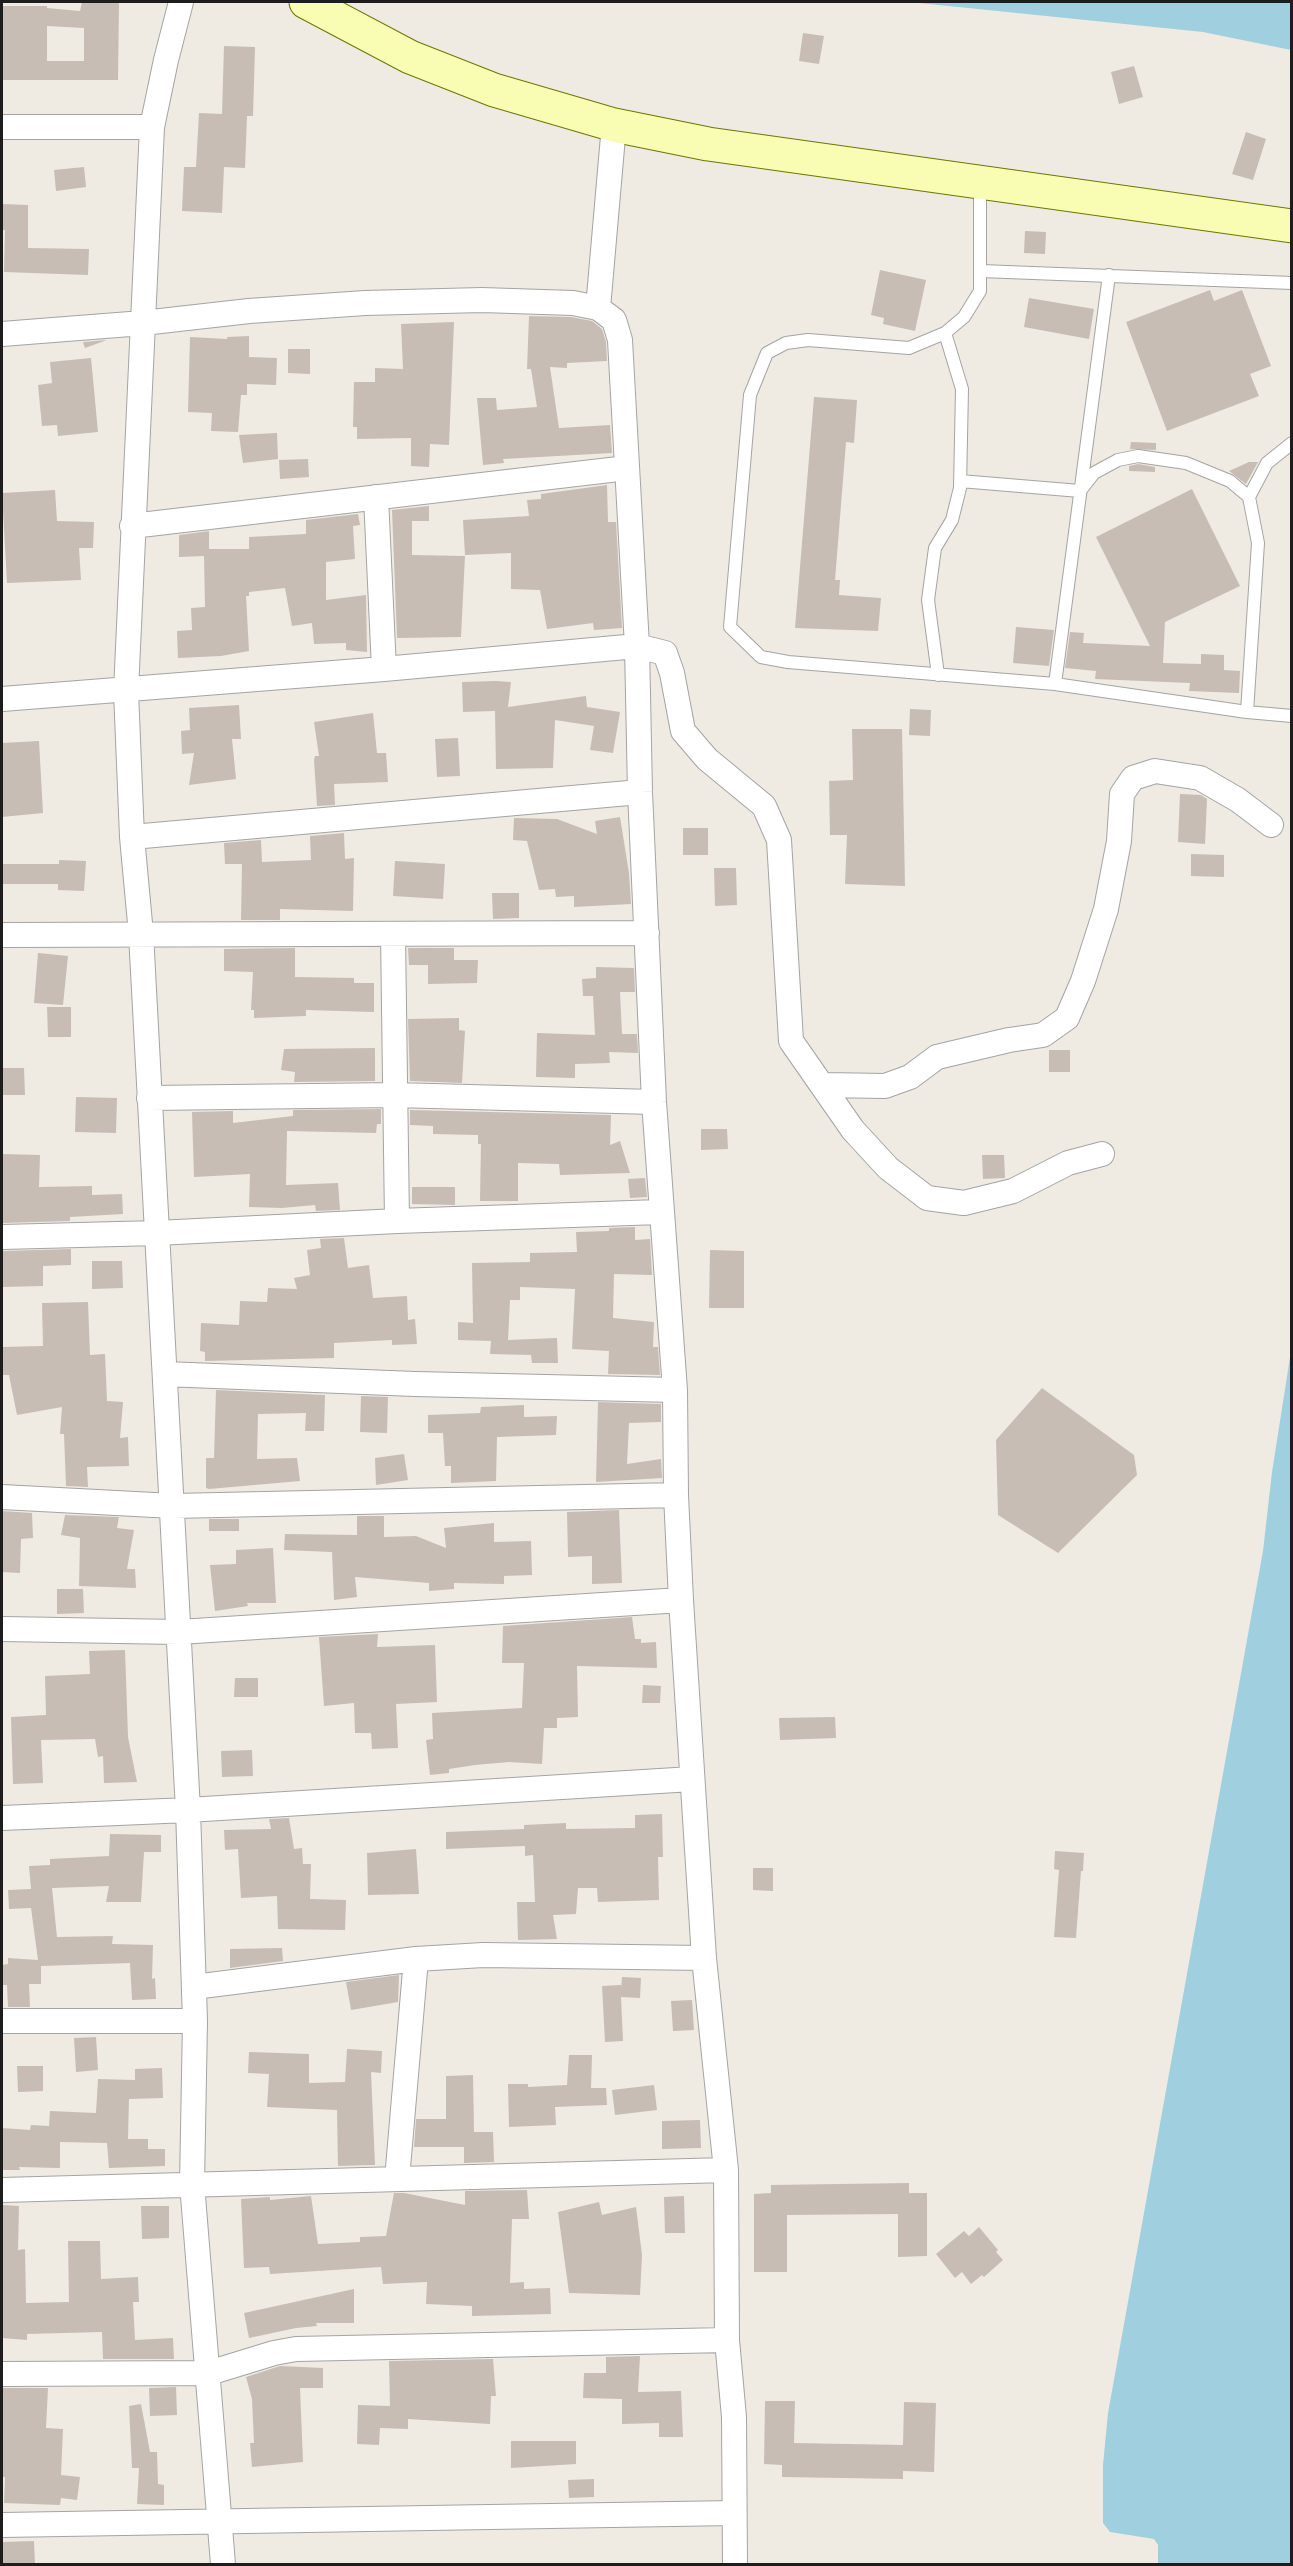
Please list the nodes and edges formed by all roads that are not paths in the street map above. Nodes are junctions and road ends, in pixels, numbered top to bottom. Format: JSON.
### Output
{"nodes":[{"id":1,"x":182,"y":2,"type":"edge"},
{"id":2,"x":306,"y":2,"type":"edge"},
{"id":3,"x":614,"y":125,"type":"junction"},
{"id":4,"x":2,"y":127,"type":"edge"},
{"id":5,"x":152,"y":127,"type":"junction"},
{"id":6,"x":980,"y":181,"type":"junction"},
{"id":7,"x":1292,"y":226,"type":"edge"},
{"id":8,"x":981,"y":271,"type":"junction"},
{"id":9,"x":1109,"y":275,"type":"junction"},
{"id":10,"x":1292,"y":283,"type":"edge"},
{"id":11,"x":598,"y":308,"type":"junction"},
{"id":12,"x":143,"y":323,"type":"junction"},
{"id":13,"x":945,"y":333,"type":"junction"},
{"id":14,"x":2,"y":334,"type":"edge"},
{"id":15,"x":1292,"y":443,"type":"edge"},
{"id":16,"x":627,"y":468,"type":"junction"},
{"id":17,"x":960,"y":481,"type":"junction"},
{"id":18,"x":1080,"y":491,"type":"junction"},
{"id":19,"x":376,"y":497,"type":"junction"},
{"id":20,"x":1249,"y":497,"type":"junction"},
{"id":21,"x":132,"y":526,"type":"junction"},
{"id":22,"x":637,"y":645,"type":"junction"},
{"id":23,"x":384,"y":669,"type":"junction"},
{"id":24,"x":938,"y":675,"type":"junction"},
{"id":25,"x":1055,"y":684,"type":"junction"},
{"id":26,"x":126,"y":691,"type":"junction"},
{"id":27,"x":2,"y":699,"type":"edge"},
{"id":28,"x":1247,"y":712,"type":"junction"},
{"id":29,"x":1292,"y":716,"type":"edge"},
{"id":30,"x":640,"y":792,"type":"junction"},
{"id":31,"x":1271,"y":825,"type":"dead end"},
{"id":32,"x":132,"y":837,"type":"junction"},
{"id":33,"x":647,"y":933,"type":"junction"},
{"id":34,"x":141,"y":934,"type":"junction"},
{"id":35,"x":2,"y":935,"type":"edge"},
{"id":36,"x":393,"y":936,"type":"junction"},
{"id":37,"x":824,"y":1085,"type":"junction"},
{"id":38,"x":395,"y":1095,"type":"junction"},
{"id":39,"x":149,"y":1098,"type":"junction"},
{"id":40,"x":654,"y":1101,"type":"junction"},
{"id":41,"x":1102,"y":1154,"type":"dead end"},
{"id":42,"x":660,"y":1212,"type":"junction"},
{"id":43,"x":397,"y":1221,"type":"junction"},
{"id":44,"x":158,"y":1233,"type":"junction"},
{"id":45,"x":2,"y":1237,"type":"edge"},
{"id":46,"x":165,"y":1374,"type":"junction"},
{"id":47,"x":675,"y":1390,"type":"junction"},
{"id":48,"x":676,"y":1495,"type":"junction"},
{"id":49,"x":2,"y":1497,"type":"edge"},
{"id":50,"x":173,"y":1506,"type":"junction"},
{"id":51,"x":681,"y":1600,"type":"junction"},
{"id":52,"x":2,"y":1629,"type":"edge"},
{"id":53,"x":179,"y":1632,"type":"junction"},
{"id":54,"x":692,"y":1779,"type":"junction"},
{"id":55,"x":188,"y":1810,"type":"junction"},
{"id":56,"x":2,"y":1818,"type":"edge"},
{"id":57,"x":704,"y":1958,"type":"junction"},
{"id":58,"x":416,"y":1959,"type":"junction"},
{"id":59,"x":194,"y":1987,"type":"junction"},
{"id":60,"x":2,"y":2021,"type":"edge"},
{"id":61,"x":195,"y":2021,"type":"junction"},
{"id":62,"x":726,"y":2170,"type":"junction"},
{"id":63,"x":397,"y":2179,"type":"junction"},
{"id":64,"x":192,"y":2184,"type":"junction"},
{"id":65,"x":2,"y":2190,"type":"edge"},
{"id":66,"x":728,"y":2340,"type":"junction"},
{"id":67,"x":209,"y":2373,"type":"junction"},
{"id":68,"x":2,"y":2374,"type":"edge"},
{"id":69,"x":734,"y":2513,"type":"junction"},
{"id":70,"x":221,"y":2521,"type":"junction"},
{"id":71,"x":2,"y":2525,"type":"edge"},
{"id":72,"x":223,"y":2565,"type":"edge"},
{"id":73,"x":735,"y":2565,"type":"edge"}],
"edges":[{"from":1,"to":5,"type":"street"},
{"from":2,"to":3,"type":"main road"},
{"from":3,"to":6,"type":"main road"},
{"from":3,"to":11,"type":"street"},
{"from":4,"to":5,"type":"street"},
{"from":5,"to":12,"type":"street"},
{"from":6,"to":7,"type":"main road"},
{"from":6,"to":8,"type":"lane"},
{"from":8,"to":9,"type":"lane"},
{"from":8,"to":13,"type":"lane"},
{"from":9,"to":10,"type":"lane"},
{"from":9,"to":18,"type":"lane"},
{"from":11,"to":12,"type":"street"},
{"from":11,"to":16,"type":"street"},
{"from":12,"to":14,"type":"street"},
{"from":12,"to":21,"type":"street"},
{"from":13,"to":17,"type":"lane"},
{"from":13,"to":24,"type":"lane"},
{"from":15,"to":20,"type":"lane"},
{"from":16,"to":19,"type":"street"},
{"from":16,"to":22,"type":"street"},
{"from":17,"to":18,"type":"lane"},
{"from":17,"to":24,"type":"lane"},
{"from":18,"to":20,"type":"lane"},
{"from":18,"to":25,"type":"lane"},
{"from":19,"to":21,"type":"street"},
{"from":19,"to":23,"type":"street"},
{"from":20,"to":28,"type":"lane"},
{"from":21,"to":26,"type":"street"},
{"from":22,"to":23,"type":"street"},
{"from":22,"to":30,"type":"street"},
{"from":22,"to":37,"type":"street"},
{"from":23,"to":26,"type":"street"},
{"from":24,"to":25,"type":"lane"},
{"from":25,"to":28,"type":"lane"},
{"from":26,"to":27,"type":"street"},
{"from":26,"to":32,"type":"street"},
{"from":28,"to":29,"type":"lane"},
{"from":30,"to":32,"type":"street"},
{"from":30,"to":33,"type":"street"},
{"from":31,"to":37,"type":"street"},
{"from":32,"to":34,"type":"street"},
{"from":33,"to":36,"type":"street"},
{"from":33,"to":40,"type":"street"},
{"from":34,"to":35,"type":"street"},
{"from":34,"to":36,"type":"street"},
{"from":34,"to":39,"type":"street"},
{"from":36,"to":38,"type":"street"},
{"from":37,"to":41,"type":"street"},
{"from":38,"to":39,"type":"street"},
{"from":38,"to":40,"type":"street"},
{"from":38,"to":43,"type":"street"},
{"from":39,"to":44,"type":"street"},
{"from":40,"to":42,"type":"street"},
{"from":42,"to":43,"type":"street"},
{"from":42,"to":47,"type":"street"},
{"from":43,"to":44,"type":"street"},
{"from":44,"to":45,"type":"street"},
{"from":44,"to":46,"type":"street"},
{"from":46,"to":47,"type":"street"},
{"from":46,"to":50,"type":"street"},
{"from":47,"to":48,"type":"street"},
{"from":48,"to":50,"type":"street"},
{"from":48,"to":51,"type":"street"},
{"from":49,"to":50,"type":"street"},
{"from":50,"to":53,"type":"street"},
{"from":51,"to":53,"type":"street"},
{"from":51,"to":54,"type":"street"},
{"from":52,"to":53,"type":"street"},
{"from":53,"to":55,"type":"street"},
{"from":54,"to":55,"type":"street"},
{"from":54,"to":57,"type":"street"},
{"from":55,"to":56,"type":"street"},
{"from":55,"to":59,"type":"street"},
{"from":57,"to":58,"type":"street"},
{"from":57,"to":62,"type":"street"},
{"from":58,"to":59,"type":"street"},
{"from":58,"to":63,"type":"street"},
{"from":59,"to":61,"type":"street"},
{"from":60,"to":61,"type":"street"},
{"from":61,"to":64,"type":"street"},
{"from":62,"to":63,"type":"street"},
{"from":62,"to":66,"type":"street"},
{"from":63,"to":64,"type":"street"},
{"from":64,"to":65,"type":"street"},
{"from":64,"to":67,"type":"street"},
{"from":66,"to":67,"type":"street"},
{"from":66,"to":69,"type":"street"},
{"from":67,"to":68,"type":"street"},
{"from":67,"to":70,"type":"street"},
{"from":69,"to":70,"type":"street"},
{"from":69,"to":73,"type":"street"},
{"from":70,"to":71,"type":"street"},
{"from":70,"to":72,"type":"street"}]}
